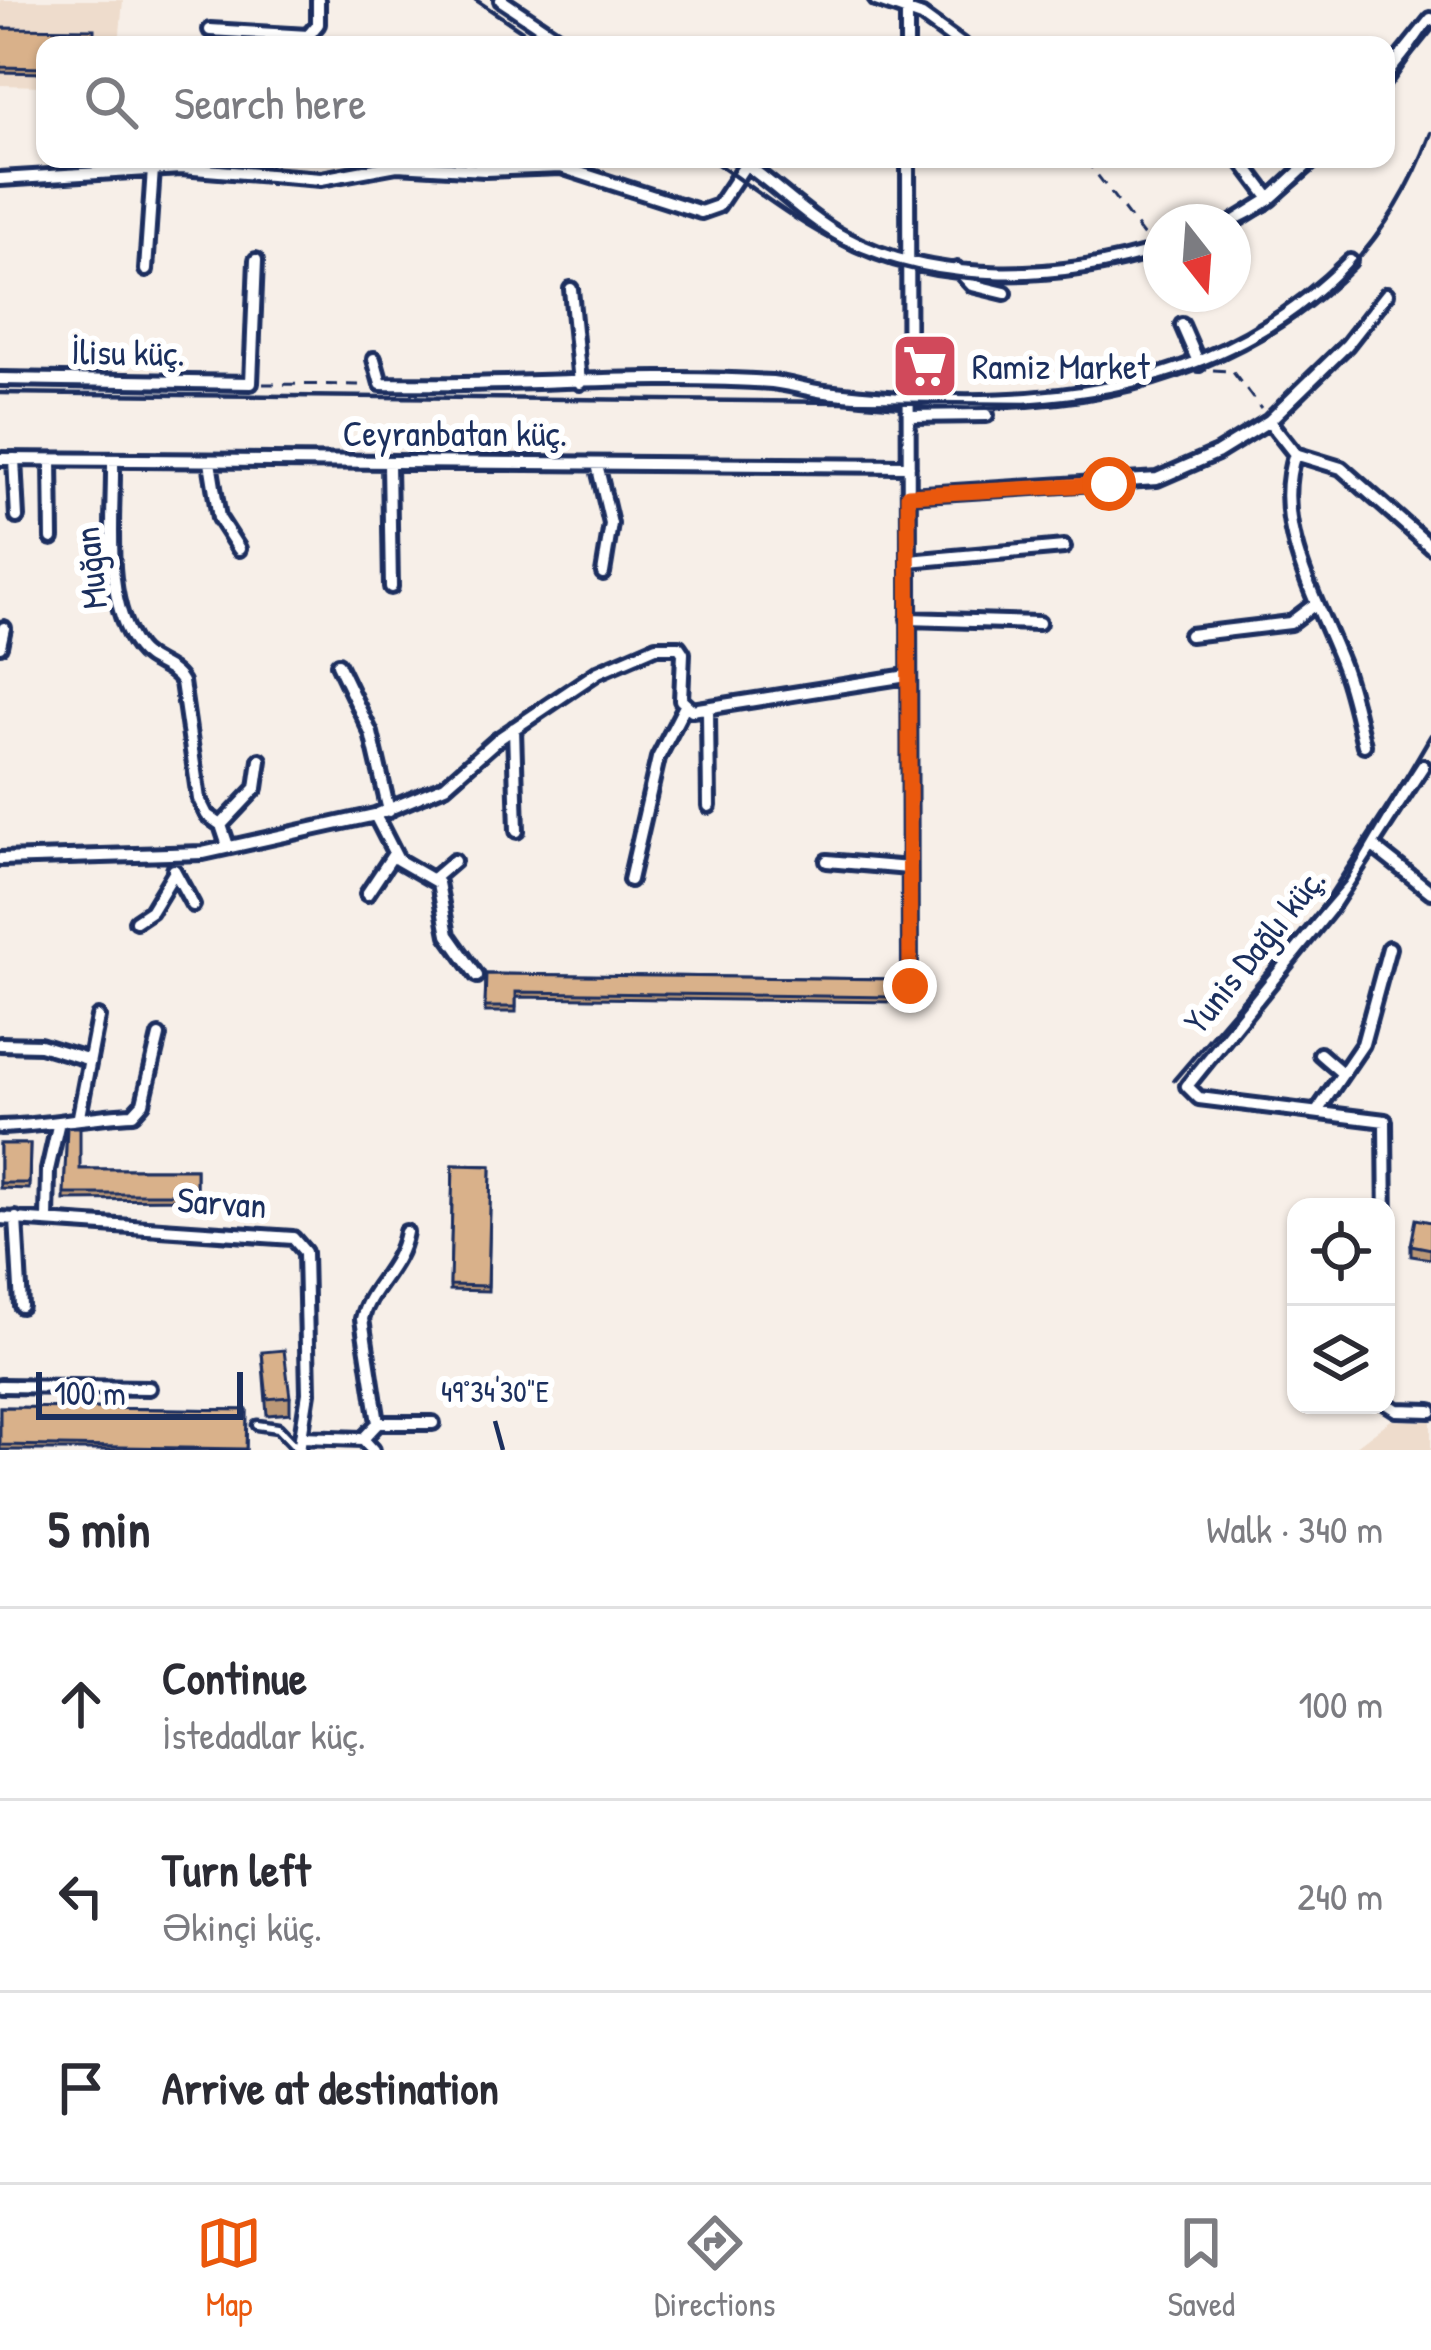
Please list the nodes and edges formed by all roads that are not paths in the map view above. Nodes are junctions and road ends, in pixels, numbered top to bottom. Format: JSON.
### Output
{"nodes":[{"id":1,"x":318,"y":0,"type":"edge"},
{"id":2,"x":501,"y":0,"type":"edge"},
{"id":3,"x":876,"y":0,"type":"edge"},
{"id":4,"x":907,"y":6,"type":"edge"},
{"id":5,"x":1431,"y":19,"type":"edge"},
{"id":6,"x":210,"y":30,"type":"dead end"},
{"id":7,"x":555,"y":36,"type":"edge"},
{"id":8,"x":951,"y":36,"type":"edge"},
{"id":9,"x":1395,"y":64,"type":"edge"},
{"id":10,"x":362,"y":168,"type":"edge"},
{"id":11,"x":574,"y":168,"type":"edge"},
{"id":12,"x":738,"y":168,"type":"edge"},
{"id":13,"x":751,"y":168,"type":"edge"},
{"id":14,"x":908,"y":168,"type":"edge"},
{"id":15,"x":1247,"y":168,"type":"edge"},
{"id":16,"x":1304,"y":168,"type":"edge"},
{"id":17,"x":153,"y":169,"type":"junction"},
{"id":18,"x":0,"y":179,"type":"edge"},
{"id":19,"x":1270,"y":200,"type":"junction"},
{"id":20,"x":1251,"y":211,"type":"edge"},
{"id":21,"x":1143,"y":253,"type":"edge"},
{"id":22,"x":256,"y":260,"type":"dead end"},
{"id":23,"x":908,"y":261,"type":"junction"},
{"id":24,"x":1350,"y":261,"type":"dead end"},
{"id":25,"x":957,"y":269,"type":"junction"},
{"id":26,"x":146,"y":270,"type":"dead end"},
{"id":27,"x":571,"y":289,"type":"dead end"},
{"id":28,"x":1005,"y":293,"type":"dead end"},
{"id":29,"x":1387,"y":294,"type":"dead end"},
{"id":30,"x":1182,"y":325,"type":"dead end"},
{"id":31,"x":374,"y":359,"type":"dead end"},
{"id":32,"x":1199,"y":364,"type":"junction"},
{"id":33,"x":0,"y":380,"type":"edge"},
{"id":34,"x":580,"y":383,"type":"junction"},
{"id":35,"x":909,"y":397,"type":"junction"},
{"id":36,"x":987,"y":415,"type":"dead end"},
{"id":37,"x":909,"y":416,"type":"junction"},
{"id":38,"x":1269,"y":421,"type":"junction"},
{"id":39,"x":1295,"y":454,"type":"junction"},
{"id":40,"x":7,"y":459,"type":"edge"},
{"id":41,"x":51,"y":460,"type":"junction"},
{"id":42,"x":112,"y":461,"type":"junction"},
{"id":43,"x":211,"y":462,"type":"junction"},
{"id":44,"x":389,"y":463,"type":"junction"},
{"id":45,"x":597,"y":464,"type":"junction"},
{"id":46,"x":909,"y":466,"type":"junction"},
{"id":47,"x":908,"y":495,"type":"junction"},
{"id":48,"x":17,"y":517,"type":"dead end"},
{"id":49,"x":52,"y":538,"type":"dead end"},
{"id":50,"x":1064,"y":547,"type":"dead end"},
{"id":51,"x":1431,"y":547,"type":"edge"},
{"id":52,"x":239,"y":549,"type":"dead end"},
{"id":53,"x":909,"y":561,"type":"junction"},
{"id":54,"x":603,"y":573,"type":"dead end"},
{"id":55,"x":391,"y":587,"type":"dead end"},
{"id":56,"x":1315,"y":604,"type":"junction"},
{"id":57,"x":908,"y":619,"type":"junction"},
{"id":58,"x":1039,"y":622,"type":"dead end"},
{"id":59,"x":4,"y":628,"type":"dead end"},
{"id":60,"x":1190,"y":635,"type":"dead end"},
{"id":61,"x":0,"y":646,"type":"edge"},
{"id":62,"x":338,"y":664,"type":"dead end"},
{"id":63,"x":907,"y":676,"type":"junction"},
{"id":64,"x":685,"y":706,"type":"junction"},
{"id":65,"x":708,"y":709,"type":"junction"},
{"id":66,"x":514,"y":728,"type":"junction"},
{"id":67,"x":1364,"y":745,"type":"dead end"},
{"id":68,"x":260,"y":760,"type":"dead end"},
{"id":69,"x":1423,"y":766,"type":"dead end"},
{"id":70,"x":710,"y":806,"type":"dead end"},
{"id":71,"x":389,"y":811,"type":"junction"},
{"id":72,"x":375,"y":815,"type":"junction"},
{"id":73,"x":221,"y":825,"type":"junction"},
{"id":74,"x":518,"y":832,"type":"dead end"},
{"id":75,"x":228,"y":846,"type":"junction"},
{"id":76,"x":1374,"y":847,"type":"junction"},
{"id":77,"x":172,"y":855,"type":"junction"},
{"id":78,"x":393,"y":855,"type":"junction"},
{"id":79,"x":0,"y":859,"type":"edge"},
{"id":80,"x":454,"y":861,"type":"dead end"},
{"id":81,"x":827,"y":861,"type":"dead end"},
{"id":82,"x":908,"y":868,"type":"junction"},
{"id":83,"x":174,"y":873,"type":"junction"},
{"id":84,"x":434,"y":879,"type":"junction"},
{"id":85,"x":630,"y":880,"type":"dead end"},
{"id":86,"x":1431,"y":892,"type":"edge"},
{"id":87,"x":367,"y":894,"type":"dead end"},
{"id":88,"x":193,"y":905,"type":"dead end"},
{"id":89,"x":136,"y":921,"type":"dead end"},
{"id":90,"x":1389,"y":948,"type":"dead end"},
{"id":91,"x":477,"y":976,"type":"dead end"},
{"id":92,"x":910,"y":986,"type":"dead end"},
{"id":93,"x":98,"y":1017,"type":"dead end"},
{"id":94,"x":159,"y":1036,"type":"dead end"},
{"id":95,"x":0,"y":1044,"type":"edge"},
{"id":96,"x":1320,"y":1054,"type":"dead end"},
{"id":97,"x":87,"y":1060,"type":"junction"},
{"id":98,"x":1342,"y":1073,"type":"junction"},
{"id":99,"x":1318,"y":1110,"type":"junction"},
{"id":100,"x":79,"y":1116,"type":"junction"},
{"id":101,"x":58,"y":1126,"type":"junction"},
{"id":102,"x":0,"y":1127,"type":"edge"},
{"id":103,"x":1386,"y":1198,"type":"edge"},
{"id":104,"x":0,"y":1218,"type":"edge"},
{"id":105,"x":16,"y":1218,"type":"junction"},
{"id":106,"x":47,"y":1220,"type":"junction"},
{"id":107,"x":406,"y":1232,"type":"dead end"},
{"id":108,"x":21,"y":1306,"type":"dead end"},
{"id":109,"x":0,"y":1386,"type":"edge"},
{"id":110,"x":149,"y":1388,"type":"dead end"},
{"id":111,"x":1395,"y":1409,"type":"edge"},
{"id":112,"x":1431,"y":1411,"type":"edge"},
{"id":113,"x":378,"y":1423,"type":"junction"},
{"id":114,"x":433,"y":1424,"type":"dead end"},
{"id":115,"x":257,"y":1425,"type":"dead end"},
{"id":116,"x":363,"y":1439,"type":"junction"},
{"id":117,"x":300,"y":1446,"type":"edge"},
{"id":118,"x":373,"y":1450,"type":"edge"}],
"edges":[{"from":1,"to":6,"type":"street"},
{"from":2,"to":7,"type":"street"},
{"from":3,"to":4,"type":"street"},
{"from":4,"to":8,"type":"street"},
{"from":5,"to":9,"type":"street"},
{"from":10,"to":17,"type":"street"},
{"from":11,"to":12,"type":"street"},
{"from":13,"to":23,"type":"street"},
{"from":14,"to":23,"type":"street"},
{"from":15,"to":19,"type":"street"},
{"from":16,"to":19,"type":"street"},
{"from":17,"to":18,"type":"street"},
{"from":17,"to":26,"type":"street"},
{"from":19,"to":20,"type":"street"},
{"from":21,"to":25,"type":"street"},
{"from":22,"to":33,"type":"street","name":"İlisu küç."},
{"from":23,"to":25,"type":"street"},
{"from":23,"to":35,"type":"street"},
{"from":24,"to":32,"type":"street"},
{"from":25,"to":28,"type":"street"},
{"from":27,"to":34,"type":"street"},
{"from":29,"to":38,"type":"street"},
{"from":30,"to":32,"type":"street"},
{"from":31,"to":34,"type":"street"},
{"from":32,"to":35,"type":"street"},
{"from":34,"to":35,"type":"street"},
{"from":35,"to":37,"type":"street"},
{"from":36,"to":37,"type":"street"},
{"from":37,"to":46,"type":"street"},
{"from":38,"to":39,"type":"street"},
{"from":38,"to":47,"type":"street"},
{"from":39,"to":51,"type":"street"},
{"from":39,"to":56,"type":"street"},
{"from":40,"to":41,"type":"street","name":"Ceyranbatan küç."},
{"from":40,"to":48,"type":"street"},
{"from":41,"to":42,"type":"street","name":"Ceyranbatan küç."},
{"from":41,"to":49,"type":"street"},
{"from":42,"to":43,"type":"street","name":"Ceyranbatan küç."},
{"from":42,"to":73,"type":"street","name":"Muğan"},
{"from":43,"to":44,"type":"street","name":"Ceyranbatan küç."},
{"from":43,"to":52,"type":"street"},
{"from":44,"to":45,"type":"street","name":"Ceyranbatan küç."},
{"from":44,"to":55,"type":"street"},
{"from":45,"to":46,"type":"street","name":"Ceyranbatan küç."},
{"from":45,"to":54,"type":"street"},
{"from":46,"to":47,"type":"street"},
{"from":47,"to":53,"type":"street"},
{"from":50,"to":53,"type":"street"},
{"from":53,"to":57,"type":"street"},
{"from":56,"to":60,"type":"street"},
{"from":56,"to":67,"type":"street"},
{"from":57,"to":58,"type":"street"},
{"from":57,"to":63,"type":"street"},
{"from":59,"to":61,"type":"street"},
{"from":62,"to":71,"type":"street"},
{"from":63,"to":65,"type":"street"},
{"from":63,"to":82,"type":"street"},
{"from":64,"to":65,"type":"street"},
{"from":64,"to":66,"type":"street"},
{"from":64,"to":85,"type":"street"},
{"from":65,"to":70,"type":"street"},
{"from":66,"to":71,"type":"street"},
{"from":66,"to":74,"type":"street"},
{"from":68,"to":73,"type":"street"},
{"from":69,"to":76,"type":"street","name":"Yunis Dağlı küç."},
{"from":71,"to":72,"type":"street"},
{"from":72,"to":75,"type":"street"},
{"from":72,"to":78,"type":"street"},
{"from":73,"to":75,"type":"street","name":"Muğan"},
{"from":75,"to":77,"type":"street"},
{"from":76,"to":86,"type":"street"},
{"from":76,"to":99,"type":"street","name":"Yunis Dağlı küç."},
{"from":77,"to":79,"type":"street"},
{"from":77,"to":83,"type":"street"},
{"from":78,"to":84,"type":"street"},
{"from":78,"to":87,"type":"street"},
{"from":80,"to":84,"type":"street"},
{"from":81,"to":82,"type":"street"},
{"from":82,"to":92,"type":"street"},
{"from":83,"to":88,"type":"street"},
{"from":83,"to":89,"type":"street"},
{"from":84,"to":91,"type":"street"},
{"from":90,"to":98,"type":"street"},
{"from":93,"to":97,"type":"street"},
{"from":94,"to":100,"type":"street"},
{"from":95,"to":97,"type":"street"},
{"from":96,"to":98,"type":"street"},
{"from":97,"to":100,"type":"street"},
{"from":98,"to":99,"type":"street"},
{"from":99,"to":103,"type":"street","name":"Yunis Dağlı küç."},
{"from":100,"to":101,"type":"street"},
{"from":101,"to":102,"type":"street"},
{"from":101,"to":106,"type":"street"},
{"from":104,"to":105,"type":"street","name":"Sarvan"},
{"from":105,"to":106,"type":"street","name":"Sarvan"},
{"from":105,"to":108,"type":"street"},
{"from":106,"to":117,"type":"street","name":"Sarvan"},
{"from":107,"to":113,"type":"street"},
{"from":109,"to":110,"type":"street"},
{"from":111,"to":112,"type":"street"},
{"from":113,"to":114,"type":"street"},
{"from":113,"to":116,"type":"street"},
{"from":115,"to":117,"type":"lane"},
{"from":116,"to":117,"type":"street"},
{"from":116,"to":118,"type":"street"}]}
